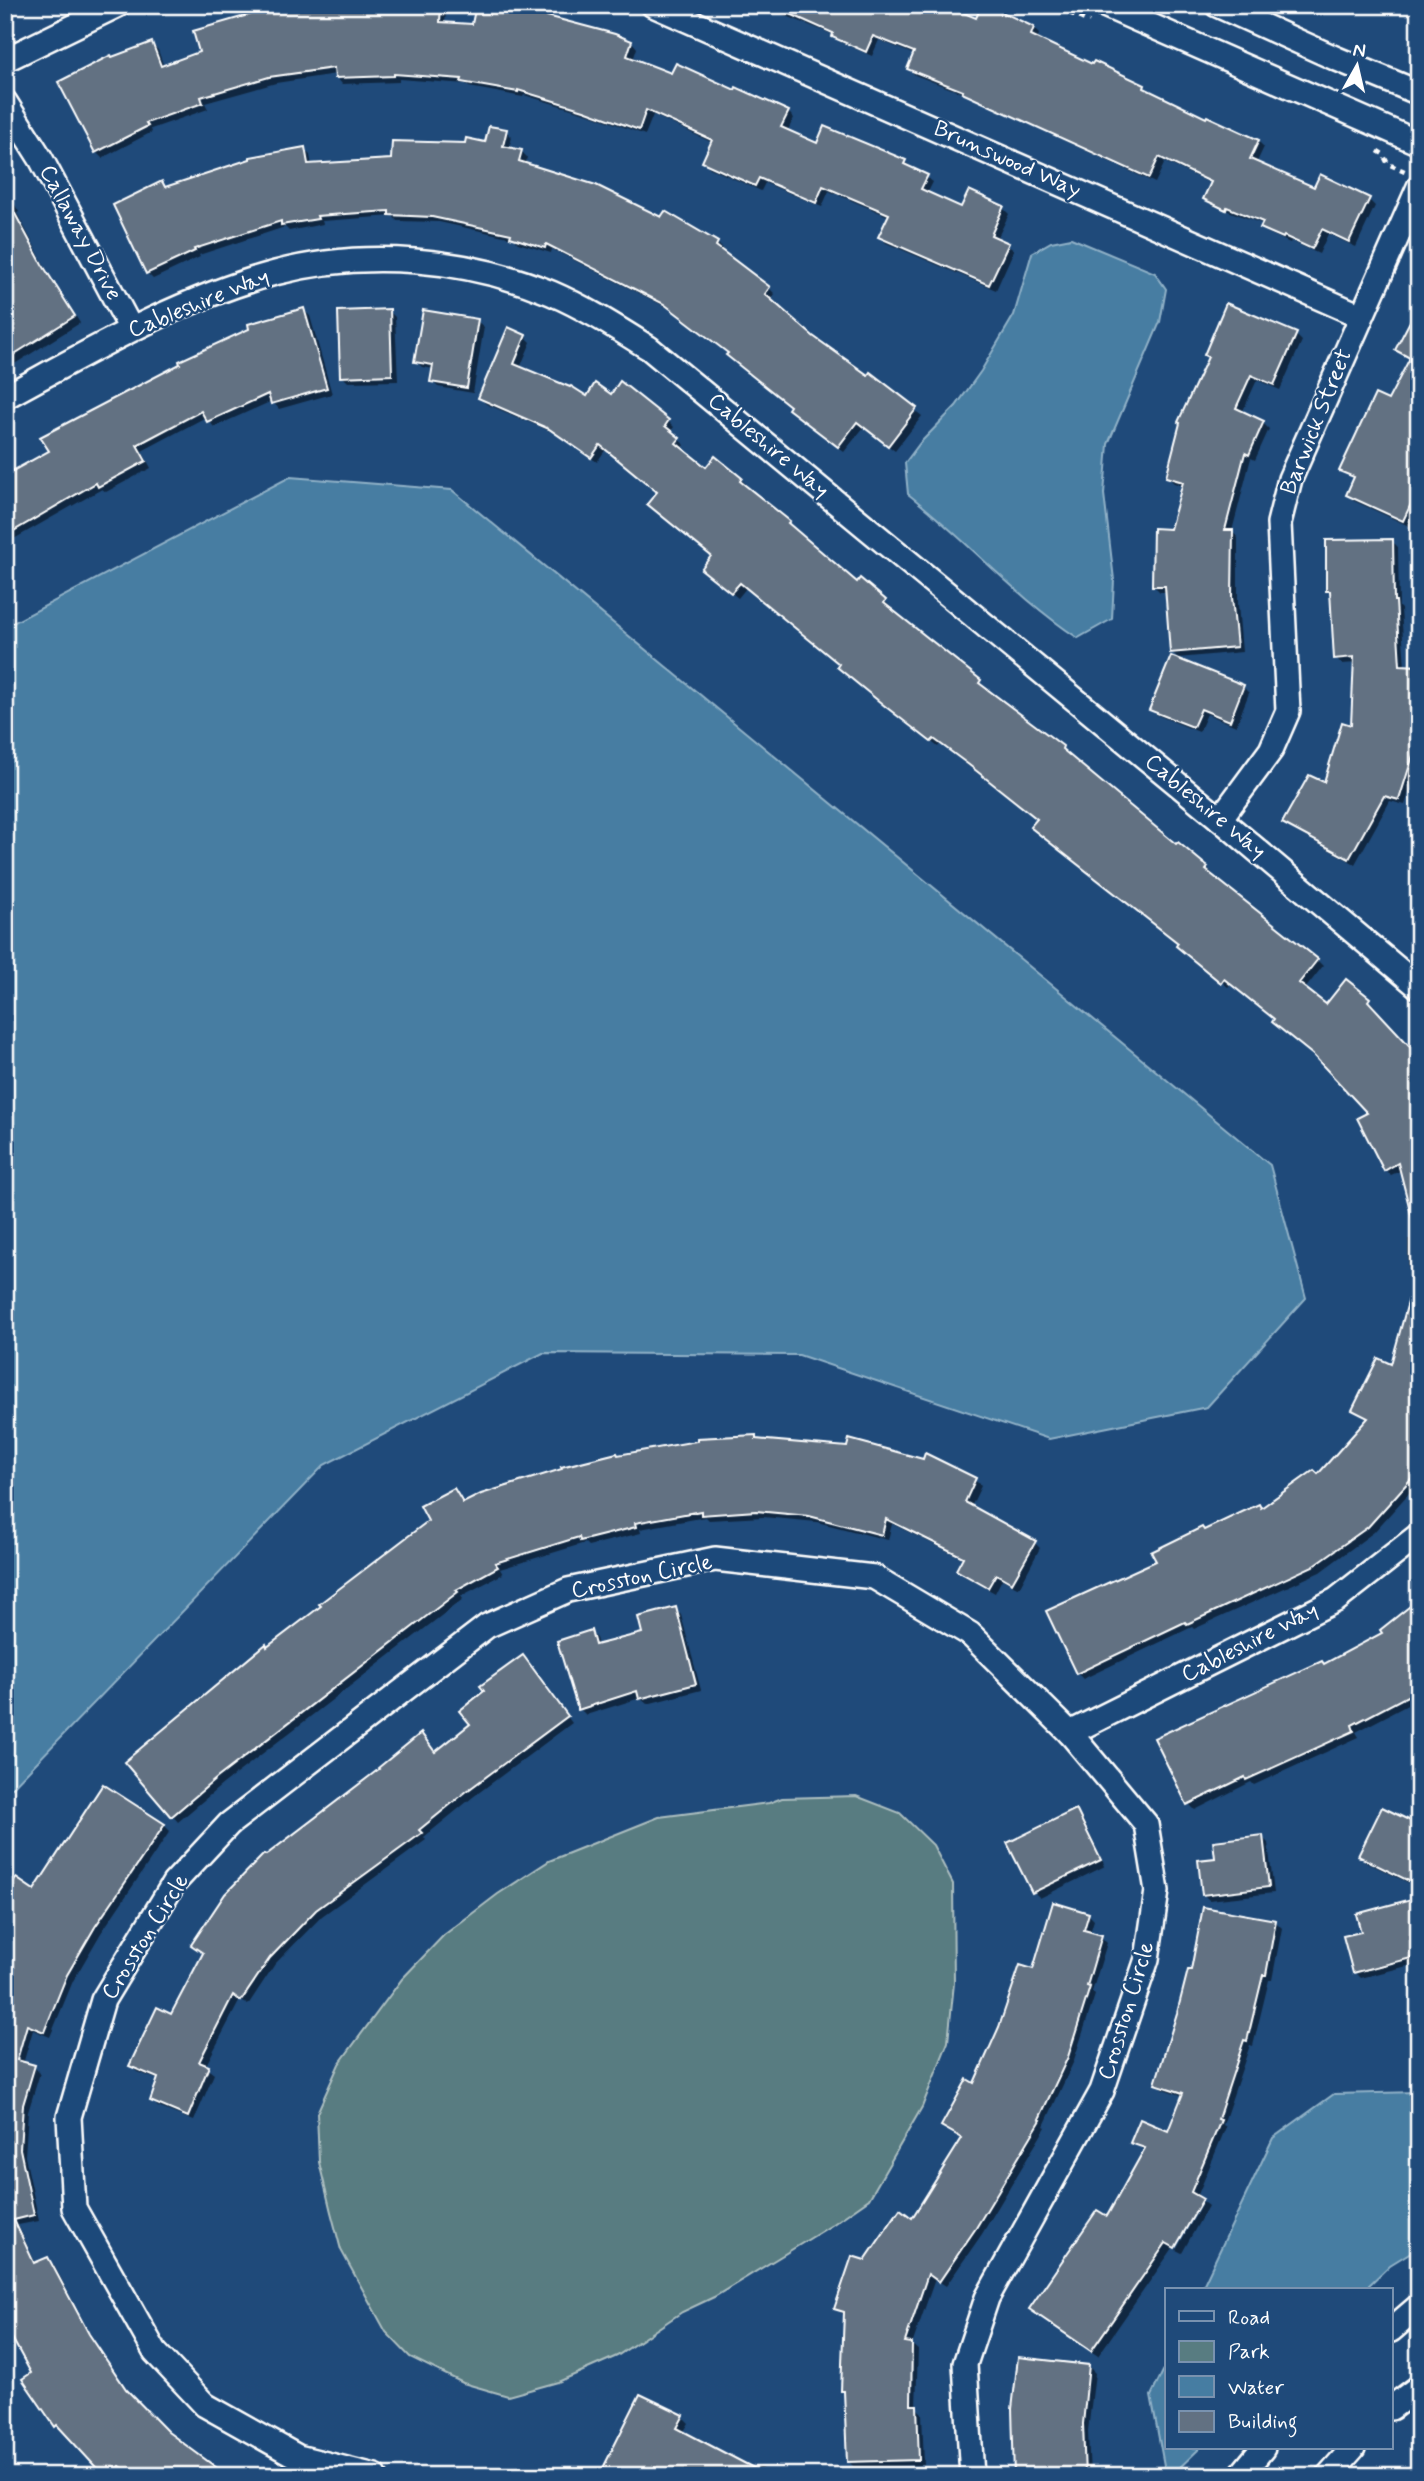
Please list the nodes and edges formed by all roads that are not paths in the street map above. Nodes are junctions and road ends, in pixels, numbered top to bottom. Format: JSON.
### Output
{"nodes":[{"id":1,"x":118,"y":5,"type":"edge"},
{"id":2,"x":653,"y":5,"type":"edge"},
{"id":3,"x":1104,"y":5,"type":"edge"},
{"id":4,"x":1217,"y":5,"type":"edge"},
{"id":5,"x":5,"y":60,"type":"edge"},
{"id":6,"x":1419,"y":93,"type":"edge"},
{"id":7,"x":5,"y":102,"type":"edge"},
{"id":8,"x":1419,"y":143,"type":"edge"},
{"id":9,"x":1419,"y":187,"type":"edge"},
{"id":10,"x":1361,"y":316,"type":"junction"},
{"id":11,"x":131,"y":329,"type":"junction"},
{"id":12,"x":5,"y":397,"type":"edge"},
{"id":13,"x":1220,"y":819,"type":"junction"},
{"id":14,"x":1419,"y":986,"type":"edge"},
{"id":15,"x":1419,"y":1535,"type":"edge"},
{"id":16,"x":1070,"y":1733,"type":"junction"},
{"id":17,"x":1419,"y":2306,"type":"edge"},
{"id":18,"x":1392,"y":2329,"type":"edge"},
{"id":19,"x":1419,"y":2387,"type":"edge"},
{"id":20,"x":1392,"y":2407,"type":"edge"},
{"id":21,"x":1261,"y":2450,"type":"edge"},
{"id":22,"x":1351,"y":2450,"type":"edge"},
{"id":23,"x":375,"y":2476,"type":"edge"},
{"id":24,"x":972,"y":2476,"type":"edge"},
{"id":25,"x":1240,"y":2476,"type":"edge"},
{"id":26,"x":1328,"y":2476,"type":"edge"}],
"edges":[{"from":1,"to":5,"type":"street"},
{"from":2,"to":10,"type":"street","name":"Brunswood Way"},
{"from":3,"to":8,"type":"street"},
{"from":4,"to":6,"type":"street"},
{"from":7,"to":11,"type":"street","name":"Callaway Drive"},
{"from":9,"to":10,"type":"street","name":"Barwick Street"},
{"from":10,"to":13,"type":"street","name":"Barwick Street"},
{"from":11,"to":12,"type":"street","name":"Cableshire Way"},
{"from":11,"to":13,"type":"street","name":"Cableshire Way"},
{"from":13,"to":14,"type":"street","name":"Cableshire Way"},
{"from":15,"to":16,"type":"street","name":"Cableshire Way"},
{"from":16,"to":23,"type":"street","name":"Crosston Circle"},
{"from":16,"to":24,"type":"street","name":"Crosston Circle"},
{"from":17,"to":18,"type":"street"},
{"from":19,"to":20,"type":"street"},
{"from":21,"to":25,"type":"street"},
{"from":22,"to":26,"type":"street"}]}
